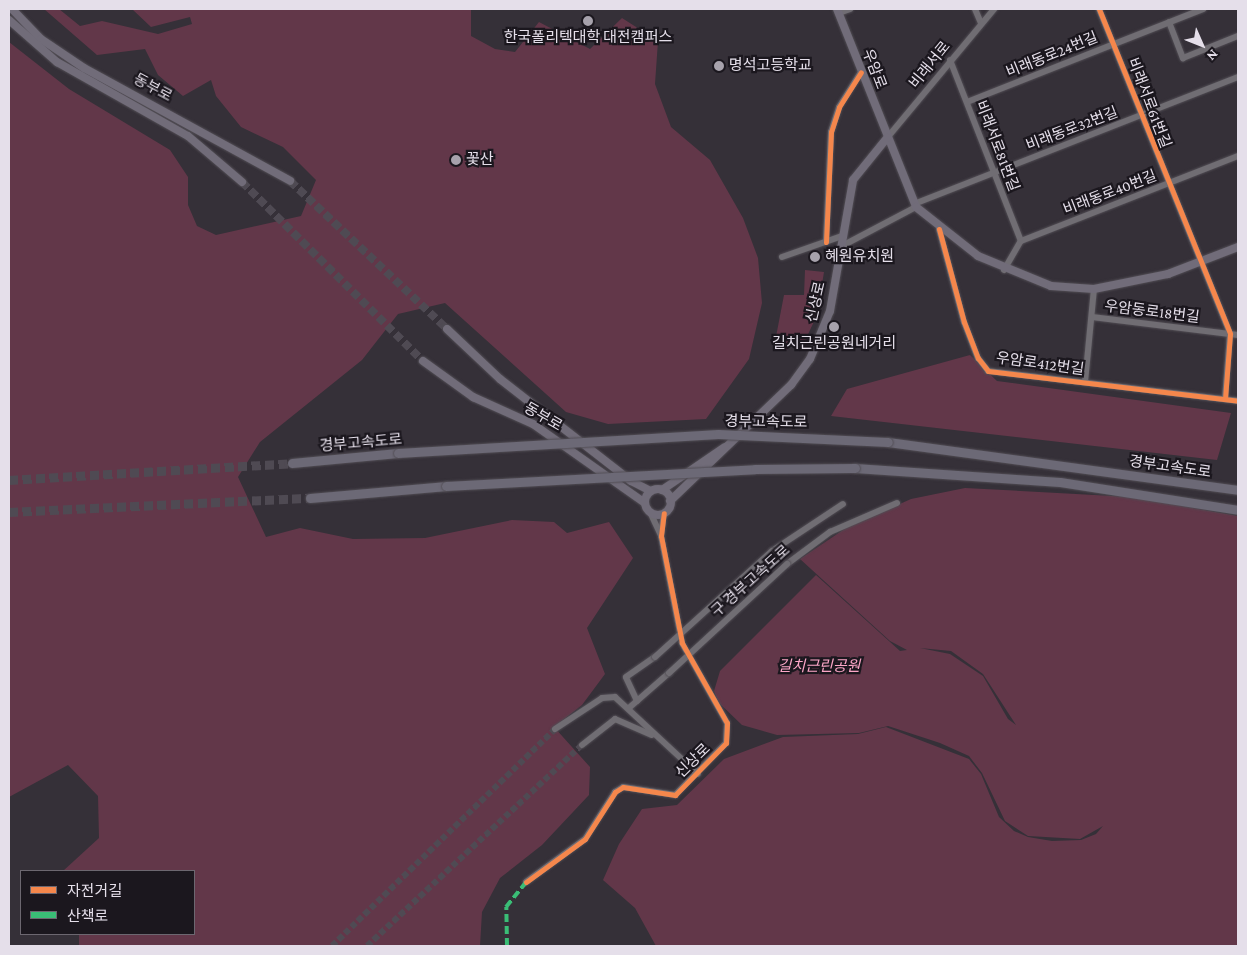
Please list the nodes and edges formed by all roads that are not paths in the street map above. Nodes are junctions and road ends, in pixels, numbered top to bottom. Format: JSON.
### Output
{"nodes":[{"id":1,"x":12,"y":9,"type":"edge"},
{"id":2,"x":850,"y":9,"type":"edge"},
{"id":3,"x":975,"y":9,"type":"edge"},
{"id":4,"x":994,"y":9,"type":"edge"},
{"id":5,"x":1099,"y":9,"type":"edge"},
{"id":6,"x":1202,"y":9,"type":"edge"},
{"id":7,"x":838,"y":11,"type":"edge"},
{"id":8,"x":9,"y":20,"type":"edge"},
{"id":9,"x":1169,"y":22,"type":"junction"},
{"id":10,"x":981,"y":23,"type":"junction"},
{"id":11,"x":1238,"y":36,"type":"edge"},
{"id":12,"x":1113,"y":44,"type":"junction"},
{"id":13,"x":950,"y":60,"type":"junction"},
{"id":14,"x":861,"y":72,"type":"junction"},
{"id":15,"x":1238,"y":77,"type":"edge"},
{"id":16,"x":967,"y":102,"type":"junction"},
{"id":17,"x":1140,"y":115,"type":"junction"},
{"id":18,"x":887,"y":138,"type":"junction"},
{"id":19,"x":1238,"y":156,"type":"edge"},
{"id":20,"x":994,"y":172,"type":"junction"},
{"id":21,"x":290,"y":180,"type":"tunnel mouth"},
{"id":22,"x":242,"y":182,"type":"tunnel mouth"},
{"id":23,"x":1167,"y":184,"type":"junction"},
{"id":24,"x":915,"y":205,"type":"junction"},
{"id":25,"x":939,"y":229,"type":"junction"},
{"id":26,"x":842,"y":236,"type":"junction"},
{"id":27,"x":1021,"y":241,"type":"junction"},
{"id":28,"x":826,"y":242,"type":"junction"},
{"id":29,"x":840,"y":247,"type":"junction"},
{"id":30,"x":1238,"y":247,"type":"edge"},
{"id":31,"x":782,"y":258,"type":"dead end"},
{"id":32,"x":1198,"y":263,"type":"junction"},
{"id":33,"x":1004,"y":270,"type":"junction"},
{"id":34,"x":1094,"y":289,"type":"junction"},
{"id":35,"x":1092,"y":318,"type":"junction"},
{"id":36,"x":447,"y":329,"type":"tunnel mouth"},
{"id":37,"x":1230,"y":334,"type":"junction"},
{"id":38,"x":1238,"y":336,"type":"edge"},
{"id":39,"x":423,"y":361,"type":"tunnel mouth"},
{"id":40,"x":1085,"y":382,"type":"junction"},
{"id":41,"x":1225,"y":399,"type":"junction"},
{"id":42,"x":1238,"y":401,"type":"edge"},
{"id":43,"x":725,"y":448,"type":"junction"},
{"id":44,"x":292,"y":463,"type":"tunnel mouth"},
{"id":45,"x":662,"y":490,"type":"junction"},
{"id":46,"x":1238,"y":490,"type":"edge"},
{"id":47,"x":652,"y":491,"type":"junction"},
{"id":48,"x":310,"y":498,"type":"tunnel mouth"},
{"id":49,"x":670,"y":501,"type":"junction"},
{"id":50,"x":645,"y":503,"type":"junction"},
{"id":51,"x":896,"y":503,"type":"dead end"},
{"id":52,"x":843,"y":504,"type":"dead end"},
{"id":53,"x":1238,"y":510,"type":"edge"},
{"id":54,"x":650,"y":512,"type":"junction"},
{"id":55,"x":664,"y":513,"type":"junction"},
{"id":56,"x":660,"y":536,"type":"junction"},
{"id":57,"x":637,"y":701,"type":"junction"},
{"id":58,"x":630,"y":708,"type":"junction"},
{"id":59,"x":555,"y":729,"type":"tunnel mouth"},
{"id":60,"x":659,"y":740,"type":"junction"},
{"id":61,"x":582,"y":745,"type":"tunnel mouth"},
{"id":62,"x":698,"y":774,"type":"junction"},
{"id":63,"x":526,"y":882,"type":"dead end"}],
"edges":[{"from":1,"to":21,"type":"main road","name":"동부로"},
{"from":2,"to":7,"type":"street"},
{"from":3,"to":10,"type":"street"},
{"from":4,"to":10,"type":"street","name":"비래서로"},
{"from":5,"to":12,"type":"street","name":"비래서로61번길"},
{"from":6,"to":9,"type":"street","name":"비래동로24번길"},
{"from":7,"to":14,"type":"main road","name":"우암로"},
{"from":8,"to":22,"type":"main road","name":"동부로"},
{"from":9,"to":11,"type":"street"},
{"from":9,"to":12,"type":"street","name":"비래동로24번길"},
{"from":10,"to":13,"type":"street","name":"비래서로"},
{"from":12,"to":16,"type":"street","name":"비래동로24번길"},
{"from":12,"to":17,"type":"street","name":"비래서로61번길"},
{"from":13,"to":16,"type":"street","name":"비래서로81번길"},
{"from":13,"to":18,"type":"street","name":"비래서로"},
{"from":14,"to":18,"type":"main road","name":"우암로"},
{"from":14,"to":28,"type":"street"},
{"from":15,"to":17,"type":"street","name":"비래동로32번길"},
{"from":16,"to":20,"type":"street","name":"비래서로81번길"},
{"from":17,"to":20,"type":"street","name":"비래동로32번길"},
{"from":17,"to":23,"type":"street","name":"비래서로61번길"},
{"from":18,"to":24,"type":"main road","name":"우암로"},
{"from":18,"to":26,"type":"main road","name":"신상로"},
{"from":19,"to":23,"type":"street","name":"비래동로40번길"},
{"from":20,"to":24,"type":"street","name":"비래동로32번길"},
{"from":20,"to":27,"type":"street","name":"비래서로81번길"},
{"from":23,"to":27,"type":"street","name":"비래동로40번길"},
{"from":23,"to":32,"type":"street","name":"비래서로61번길"},
{"from":24,"to":25,"type":"main road","name":"우암로"},
{"from":24,"to":29,"type":"street","name":"비래동로32번길"},
{"from":25,"to":33,"type":"main road","name":"우암로"},
{"from":25,"to":40,"type":"street","name":"우암로412번길"},
{"from":26,"to":28,"type":"street"},
{"from":26,"to":29,"type":"main road","name":"신상로"},
{"from":27,"to":33,"type":"street"},
{"from":28,"to":31,"type":"street"},
{"from":29,"to":43,"type":"main road","name":"신상로"},
{"from":30,"to":32,"type":"main road","name":"우암로"},
{"from":32,"to":34,"type":"main road","name":"우암로"},
{"from":32,"to":37,"type":"street","name":"비래서로61번길"},
{"from":33,"to":34,"type":"main road","name":"우암로"},
{"from":34,"to":35,"type":"street","name":"우암로412번길"},
{"from":35,"to":37,"type":"street","name":"우암동로18번길"},
{"from":35,"to":40,"type":"street","name":"우암로412번길"},
{"from":36,"to":47,"type":"main road","name":"동부로"},
{"from":37,"to":38,"type":"street","name":"우암동로18번길"},
{"from":37,"to":41,"type":"street"},
{"from":39,"to":50,"type":"main road","name":"동부로"},
{"from":40,"to":41,"type":"street","name":"우암로412번길"},
{"from":41,"to":42,"type":"street","name":"우암로412번길"},
{"from":43,"to":45,"type":"main road"},
{"from":43,"to":49,"type":"main road"},
{"from":44,"to":46,"type":"highway","name":"경부고속도로","bridge":true},
{"from":45,"to":47,"type":"main road"},
{"from":45,"to":49,"type":"main road"},
{"from":47,"to":50,"type":"main road"},
{"from":48,"to":53,"type":"highway","name":"경부고속도로","bridge":true},
{"from":49,"to":55,"type":"main road"},
{"from":50,"to":54,"type":"main road"},
{"from":51,"to":57,"type":"street","name":"구 경부고속도로","bridge":true},
{"from":52,"to":57,"type":"street","name":"구 경부고속도로","bridge":true},
{"from":54,"to":55,"type":"main road"},
{"from":54,"to":56,"type":"street"},
{"from":55,"to":56,"type":"street"},
{"from":56,"to":62,"type":"street","name":"신상로"},
{"from":57,"to":58,"type":"street","name":"구 경부고속도로"},
{"from":58,"to":59,"type":"street","name":"신상로"},
{"from":58,"to":60,"type":"street","name":"신상로"},
{"from":60,"to":61,"type":"street","name":"신상로"},
{"from":60,"to":62,"type":"street","name":"신상로"},
{"from":62,"to":63,"type":"street","name":"신상로"}]}
